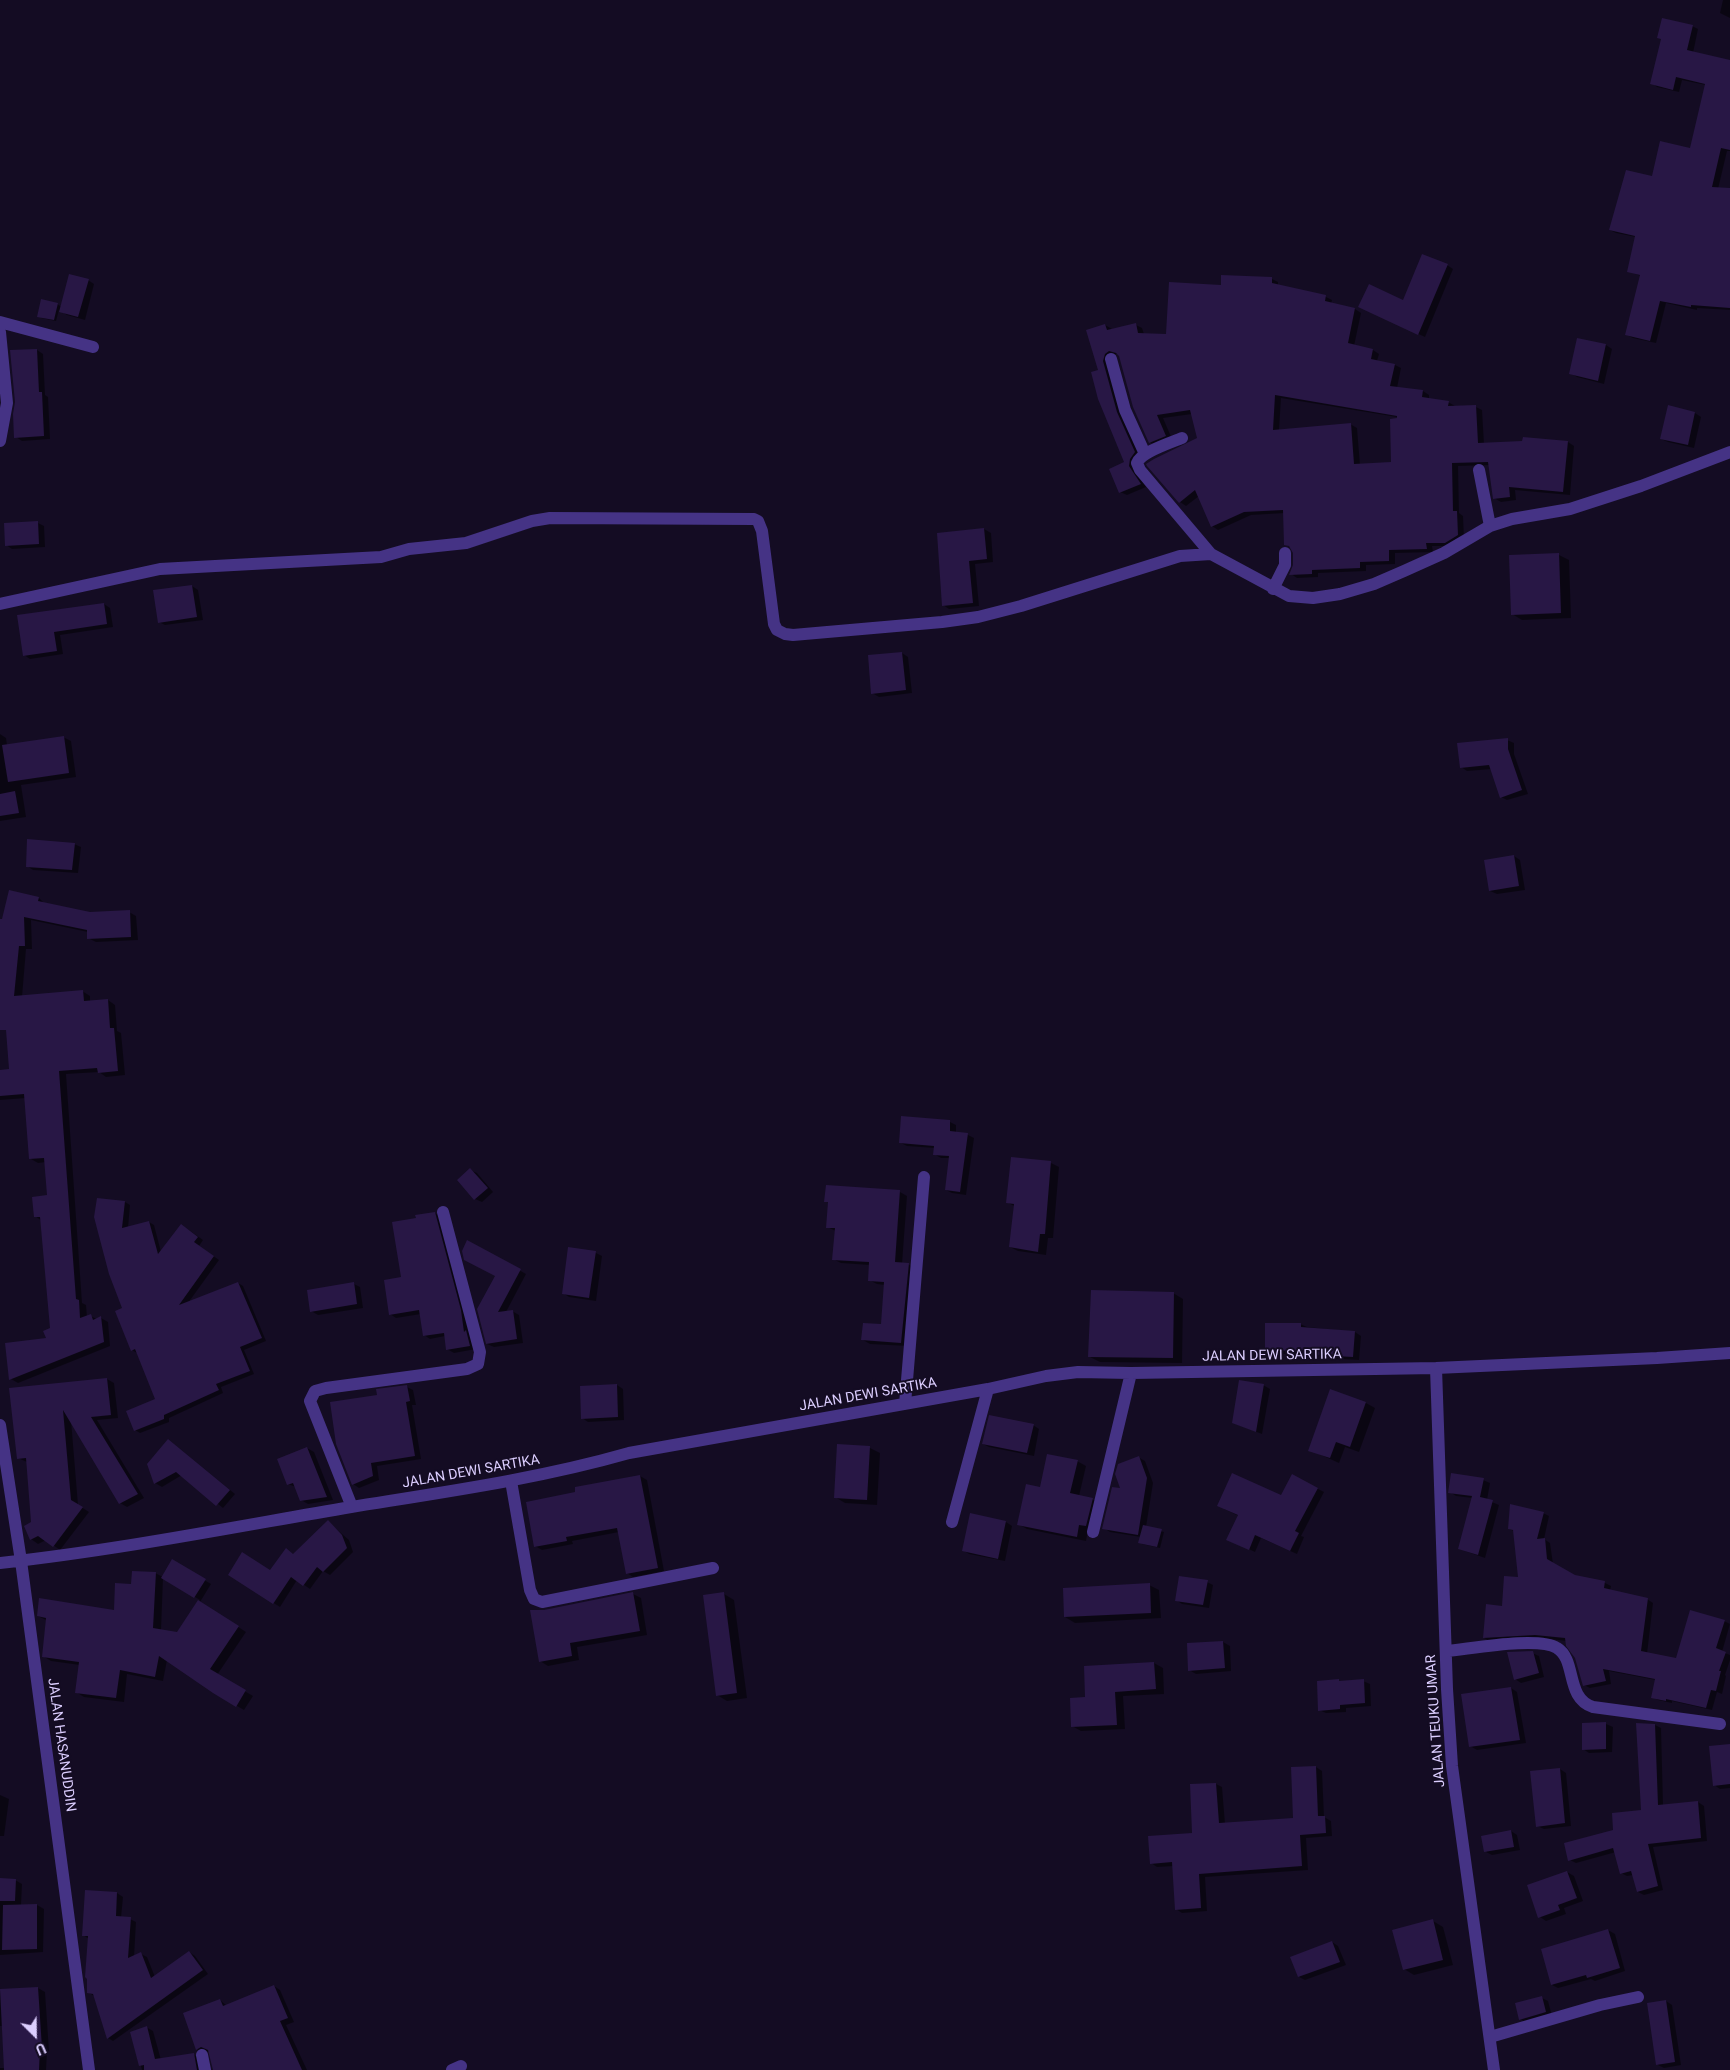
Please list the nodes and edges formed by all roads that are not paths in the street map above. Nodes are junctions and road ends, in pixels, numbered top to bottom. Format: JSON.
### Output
{"nodes":[{"id":1,"x":0,"y":322,"type":"edge"},
{"id":2,"x":0,"y":332,"type":"edge"},
{"id":3,"x":93,"y":346,"type":"dead end"},
{"id":4,"x":1111,"y":359,"type":"dead end"},
{"id":5,"x":1182,"y":438,"type":"dead end"},
{"id":6,"x":0,"y":441,"type":"edge"},
{"id":7,"x":1730,"y":452,"type":"edge"},
{"id":8,"x":1144,"y":454,"type":"junction"},
{"id":9,"x":1479,"y":470,"type":"dead end"},
{"id":10,"x":1490,"y":526,"type":"junction"},
{"id":11,"x":1211,"y":554,"type":"junction"},
{"id":12,"x":1285,"y":554,"type":"dead end"},
{"id":13,"x":1273,"y":589,"type":"junction"},
{"id":14,"x":0,"y":604,"type":"edge"},
{"id":15,"x":924,"y":1177,"type":"dead end"},
{"id":16,"x":443,"y":1212,"type":"dead end"},
{"id":17,"x":1730,"y":1353,"type":"edge"},
{"id":18,"x":1436,"y":1368,"type":"junction"},
{"id":19,"x":1132,"y":1373,"type":"junction"},
{"id":20,"x":988,"y":1389,"type":"junction"},
{"id":21,"x":905,"y":1404,"type":"junction"},
{"id":22,"x":0,"y":1425,"type":"edge"},
{"id":23,"x":511,"y":1481,"type":"junction"},
{"id":24,"x":352,"y":1507,"type":"junction"},
{"id":25,"x":952,"y":1522,"type":"dead end"},
{"id":26,"x":1093,"y":1532,"type":"dead end"},
{"id":27,"x":22,"y":1561,"type":"junction"},
{"id":28,"x":0,"y":1563,"type":"edge"},
{"id":29,"x":713,"y":1568,"type":"dead end"},
{"id":30,"x":1446,"y":1651,"type":"junction"},
{"id":31,"x":1720,"y":1724,"type":"dead end"},
{"id":32,"x":1638,"y":1997,"type":"dead end"},
{"id":33,"x":1490,"y":2037,"type":"junction"},
{"id":34,"x":202,"y":2055,"type":"dead end"},
{"id":35,"x":89,"y":2070,"type":"edge"},
{"id":36,"x":205,"y":2070,"type":"edge"},
{"id":37,"x":1494,"y":2070,"type":"edge"}],
"edges":[{"from":1,"to":3,"type":"street"},
{"from":2,"to":6,"type":"street"},
{"from":4,"to":8,"type":"street"},
{"from":5,"to":8,"type":"street"},
{"from":7,"to":10,"type":"street"},
{"from":8,"to":11,"type":"street"},
{"from":9,"to":10,"type":"street"},
{"from":10,"to":13,"type":"street"},
{"from":11,"to":13,"type":"street"},
{"from":11,"to":14,"type":"street"},
{"from":12,"to":13,"type":"street"},
{"from":15,"to":21,"type":"street"},
{"from":16,"to":24,"type":"street"},
{"from":17,"to":18,"type":"street","name":"JALAN DEWI SARTIKA"},
{"from":18,"to":19,"type":"street","name":"JALAN DEWI SARTIKA"},
{"from":18,"to":30,"type":"street","name":"JALAN TEUKU UMAR"},
{"from":19,"to":20,"type":"street","name":"JALAN DEWI SARTIKA"},
{"from":19,"to":26,"type":"street"},
{"from":20,"to":21,"type":"street","name":"JALAN DEWI SARTIKA"},
{"from":20,"to":25,"type":"street"},
{"from":21,"to":23,"type":"street","name":"JALAN DEWI SARTIKA"},
{"from":22,"to":27,"type":"street","name":"JALAN HASANUDDIN"},
{"from":23,"to":24,"type":"street","name":"JALAN DEWI SARTIKA"},
{"from":23,"to":29,"type":"street"},
{"from":24,"to":27,"type":"street","name":"JALAN DEWI SARTIKA"},
{"from":27,"to":28,"type":"street","name":"JALAN DEWI SARTIKA"},
{"from":27,"to":35,"type":"street","name":"JALAN HASANUDDIN"},
{"from":30,"to":31,"type":"street"},
{"from":30,"to":33,"type":"street","name":"JALAN TEUKU UMAR"},
{"from":32,"to":33,"type":"street"},
{"from":33,"to":37,"type":"street","name":"JALAN TEUKU UMAR"},
{"from":34,"to":36,"type":"street"}]}
